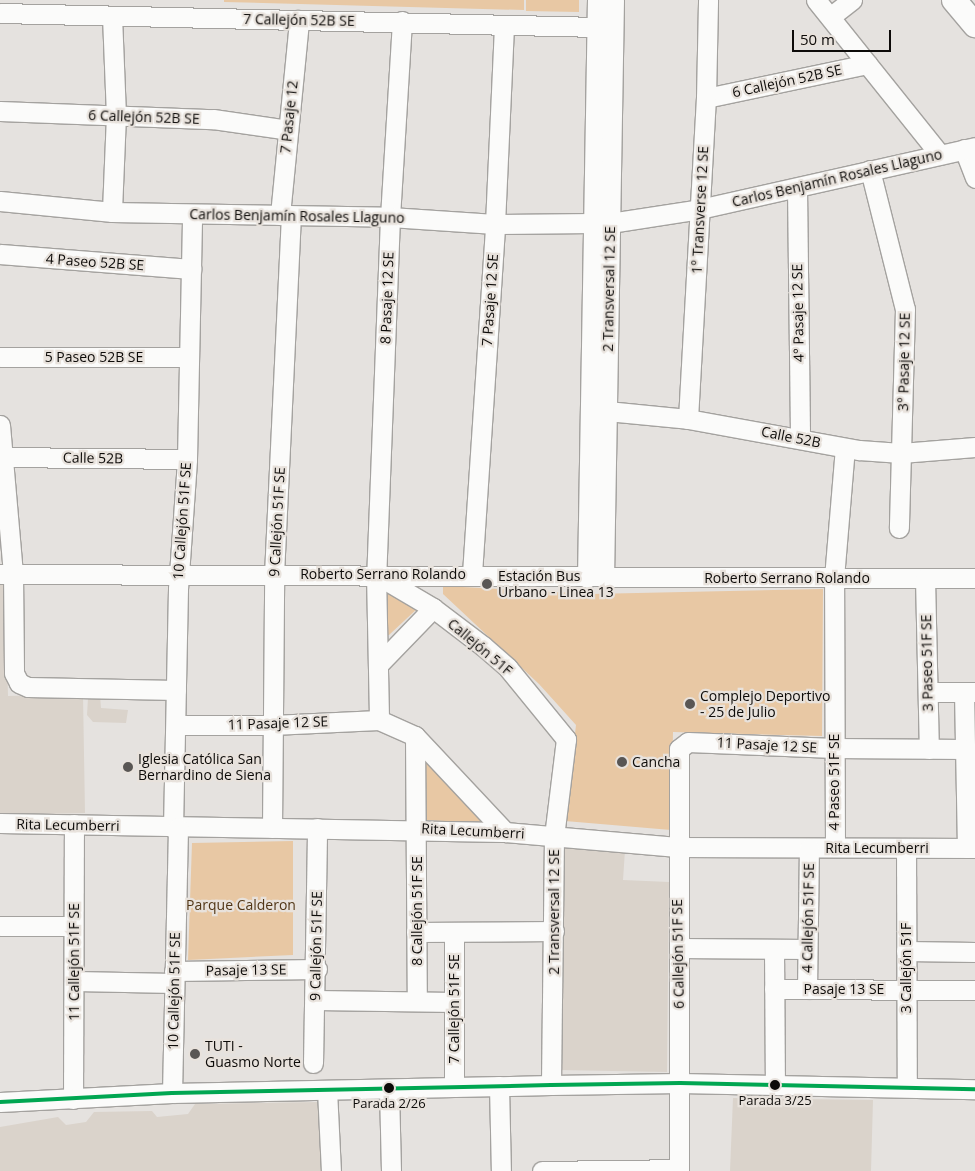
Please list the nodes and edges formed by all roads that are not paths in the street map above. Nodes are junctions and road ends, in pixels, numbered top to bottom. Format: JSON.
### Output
{"nodes":[{"id":1,"x":597,"y":0,"type":"edge"},
{"id":2,"x":614,"y":0,"type":"edge"},
{"id":3,"x":708,"y":0,"type":"edge"},
{"id":4,"x":816,"y":0,"type":"edge"},
{"id":5,"x":852,"y":0,"type":"edge"},
{"id":6,"x":954,"y":0,"type":"edge"},
{"id":7,"x":0,"y":14,"type":"edge"},
{"id":8,"x":112,"y":16,"type":"junction"},
{"id":9,"x":830,"y":17,"type":"junction"},
{"id":10,"x":299,"y":20,"type":"junction"},
{"id":11,"x":402,"y":21,"type":"junction"},
{"id":12,"x":504,"y":25,"type":"junction"},
{"id":13,"x":975,"y":25,"type":"edge"},
{"id":14,"x":597,"y":27,"type":"junction"},
{"id":15,"x":867,"y":64,"type":"junction"},
{"id":16,"x":706,"y":98,"type":"junction"},
{"id":17,"x":0,"y":111,"type":"edge"},
{"id":18,"x":116,"y":115,"type":"junction"},
{"id":19,"x":288,"y":130,"type":"junction"},
{"id":20,"x":970,"y":148,"type":"edge"},
{"id":21,"x":940,"y":155,"type":"junction"},
{"id":22,"x":870,"y":170,"type":"junction"},
{"id":23,"x":975,"y":178,"type":"edge"},
{"id":24,"x":796,"y":188,"type":"junction"},
{"id":25,"x":0,"y":201,"type":"edge"},
{"id":26,"x":700,"y":209,"type":"junction"},
{"id":27,"x":112,"y":212,"type":"junction"},
{"id":28,"x":192,"y":214,"type":"junction"},
{"id":29,"x":286,"y":215,"type":"junction"},
{"id":30,"x":390,"y":217,"type":"junction"},
{"id":31,"x":602,"y":223,"type":"junction"},
{"id":32,"x":495,"y":224,"type":"junction"},
{"id":33,"x":0,"y":254,"type":"edge"},
{"id":34,"x":191,"y":269,"type":"junction"},
{"id":35,"x":0,"y":357,"type":"edge"},
{"id":36,"x":189,"y":357,"type":"junction"},
{"id":37,"x":606,"y":410,"type":"junction"},
{"id":38,"x":688,"y":419,"type":"junction"},
{"id":39,"x":0,"y":425,"type":"edge"},
{"id":40,"x":800,"y":437,"type":"junction"},
{"id":41,"x":975,"y":446,"type":"edge"},
{"id":42,"x":844,"y":448,"type":"junction"},
{"id":43,"x":901,"y":453,"type":"junction"},
{"id":44,"x":2,"y":457,"type":"edge"},
{"id":45,"x":186,"y":458,"type":"junction"},
{"id":46,"x":899,"y":528,"type":"dead end"},
{"id":47,"x":7,"y":574,"type":"edge"},
{"id":48,"x":376,"y":574,"type":"junction"},
{"id":49,"x":472,"y":574,"type":"junction"},
{"id":50,"x":180,"y":575,"type":"junction"},
{"id":51,"x":274,"y":575,"type":"junction"},
{"id":52,"x":595,"y":578,"type":"junction"},
{"id":53,"x":834,"y":578,"type":"junction"},
{"id":54,"x":925,"y":578,"type":"junction"},
{"id":55,"x":975,"y":578,"type":"edge"},
{"id":56,"x":433,"y":608,"type":"junction"},
{"id":57,"x":379,"y":664,"type":"junction"},
{"id":58,"x":176,"y":690,"type":"junction"},
{"id":59,"x":928,"y":692,"type":"junction"},
{"id":60,"x":969,"y":692,"type":"edge"},
{"id":61,"x":379,"y":720,"type":"junction"},
{"id":62,"x":176,"y":725,"type":"junction"},
{"id":63,"x":272,"y":725,"type":"junction"},
{"id":64,"x":415,"y":736,"type":"junction"},
{"id":65,"x":566,"y":739,"type":"joint"},
{"id":66,"x":688,"y":742,"type":"joint"},
{"id":67,"x":834,"y":748,"type":"junction"},
{"id":68,"x":929,"y":749,"type":"junction"},
{"id":69,"x":965,"y":749,"type":"junction"},
{"id":70,"x":0,"y":823,"type":"edge"},
{"id":71,"x":74,"y":824,"type":"junction"},
{"id":72,"x":175,"y":828,"type":"junction"},
{"id":73,"x":272,"y":828,"type":"junction"},
{"id":74,"x":317,"y":828,"type":"junction"},
{"id":75,"x":417,"y":828,"type":"junction"},
{"id":76,"x":505,"y":832,"type":"junction"},
{"id":77,"x":554,"y":837,"type":"junction"},
{"id":78,"x":835,"y":846,"type":"junction"},
{"id":79,"x":677,"y":847,"type":"junction"},
{"id":80,"x":809,"y":848,"type":"junction"},
{"id":81,"x":906,"y":848,"type":"junction"},
{"id":82,"x":971,"y":848,"type":"edge"},
{"id":83,"x":0,"y":926,"type":"edge"},
{"id":84,"x":73,"y":926,"type":"junction"},
{"id":85,"x":554,"y":931,"type":"junction"},
{"id":86,"x":416,"y":932,"type":"junction"},
{"id":87,"x":454,"y":932,"type":"junction"},
{"id":88,"x":679,"y":948,"type":"junction"},
{"id":89,"x":774,"y":949,"type":"junction"},
{"id":90,"x":807,"y":949,"type":"junction"},
{"id":91,"x":906,"y":951,"type":"junction"},
{"id":92,"x":975,"y":952,"type":"edge"},
{"id":93,"x":317,"y":969,"type":"junction"},
{"id":94,"x":174,"y":977,"type":"junction"},
{"id":95,"x":75,"y":981,"type":"junction"},
{"id":96,"x":774,"y":989,"type":"junction"},
{"id":97,"x":807,"y":989,"type":"junction"},
{"id":98,"x":906,"y":990,"type":"junction"},
{"id":99,"x":975,"y":990,"type":"edge"},
{"id":100,"x":316,"y":1000,"type":"junction"},
{"id":101,"x":416,"y":1002,"type":"junction"},
{"id":102,"x":454,"y":1002,"type":"junction"},
{"id":103,"x":313,"y":1063,"type":"dead end"},
{"id":104,"x":680,"y":1083,"type":"junction"},
{"id":105,"x":551,"y":1085,"type":"junction"},
{"id":106,"x":499,"y":1086,"type":"junction"},
{"id":107,"x":775,"y":1086,"type":"junction"},
{"id":108,"x":454,"y":1087,"type":"junction"},
{"id":109,"x":907,"y":1087,"type":"junction"},
{"id":110,"x":389,"y":1089,"type":"junction"},
{"id":111,"x":975,"y":1089,"type":"edge"},
{"id":112,"x":327,"y":1090,"type":"junction"},
{"id":113,"x":172,"y":1093,"type":"junction"},
{"id":114,"x":73,"y":1099,"type":"junction"},
{"id":115,"x":0,"y":1102,"type":"edge"},
{"id":116,"x":679,"y":1170,"type":"edge"},
{"id":117,"x":331,"y":1171,"type":"edge"},
{"id":118,"x":391,"y":1171,"type":"edge"},
{"id":119,"x":501,"y":1171,"type":"edge"},
{"id":120,"x":542,"y":1171,"type":"edge"}],
"edges":[{"from":1,"to":14,"type":"street","name":"2 Transversal 12 SE"},
{"from":2,"to":31,"type":"street","name":"2 Transversal 12 SE"},
{"from":3,"to":16,"type":"street","name":"1° Transverse 12 SE"},
{"from":4,"to":9,"type":"street"},
{"from":5,"to":9,"type":"street"},
{"from":6,"to":13,"type":"main road"},
{"from":7,"to":8,"type":"street","name":"7 Callejón 52B SE"},
{"from":8,"to":10,"type":"street","name":"7 Callejón 52B SE"},
{"from":8,"to":18,"type":"street"},
{"from":9,"to":15,"type":"street"},
{"from":10,"to":11,"type":"street","name":"7 Callejón 52B SE"},
{"from":10,"to":19,"type":"street","name":"7 Pasaje 12"},
{"from":11,"to":12,"type":"street","name":"7 Callejón 52B SE"},
{"from":11,"to":30,"type":"street","name":"8 Pasaje 12 SE"},
{"from":12,"to":14,"type":"street","name":"7 Callejón 52B SE"},
{"from":12,"to":32,"type":"street","name":"7 Pasaje 12 SE"},
{"from":14,"to":31,"type":"street","name":"2 Transversal 12 SE"},
{"from":15,"to":16,"type":"street","name":"6 Callejón 52B SE"},
{"from":15,"to":21,"type":"street"},
{"from":16,"to":26,"type":"street","name":"1° Transverse 12 SE"},
{"from":17,"to":18,"type":"street","name":"6 Callejón 52B SE"},
{"from":18,"to":19,"type":"street","name":"6 Callejón 52B SE"},
{"from":18,"to":27,"type":"street"},
{"from":19,"to":29,"type":"street","name":"7 Pasaje 12"},
{"from":20,"to":21,"type":"street","name":"Carlos Benjamín Rosales Llaguno"},
{"from":20,"to":23,"type":"street"},
{"from":21,"to":22,"type":"street","name":"Carlos Benjamín Rosales Llaguno"},
{"from":22,"to":24,"type":"street","name":"Carlos Benjamín Rosales Llaguno"},
{"from":22,"to":43,"type":"street","name":"3° Pasaje 12 SE"},
{"from":24,"to":26,"type":"street","name":"Carlos Benjamín Rosales Llaguno"},
{"from":24,"to":40,"type":"street","name":"4° Pasaje 12 SE"},
{"from":25,"to":27,"type":"street","name":"Carlos Benjamín Rosales Llaguno"},
{"from":26,"to":31,"type":"street","name":"Carlos Benjamín Rosales Llaguno"},
{"from":26,"to":38,"type":"street","name":"1° Transverse 12 SE"},
{"from":27,"to":28,"type":"street","name":"Carlos Benjamín Rosales Llaguno"},
{"from":28,"to":29,"type":"street","name":"Carlos Benjamín Rosales Llaguno"},
{"from":28,"to":34,"type":"street","name":"10 Callejón 51F SE"},
{"from":29,"to":30,"type":"street","name":"Carlos Benjamín Rosales Llaguno"},
{"from":29,"to":51,"type":"street","name":"9 Callejón 51F SE"},
{"from":30,"to":32,"type":"street","name":"Carlos Benjamín Rosales Llaguno"},
{"from":30,"to":48,"type":"street","name":"8 Pasaje 12 SE"},
{"from":31,"to":32,"type":"street","name":"Carlos Benjamín Rosales Llaguno"},
{"from":31,"to":37,"type":"street","name":"2 Transversal 12 SE"},
{"from":31,"to":52,"type":"street","name":"2 Transversal 12 SE"},
{"from":32,"to":49,"type":"street","name":"7 Pasaje 12 SE"},
{"from":33,"to":34,"type":"street","name":"4 Paseo 52B SE"},
{"from":34,"to":36,"type":"street","name":"10 Callejón 51F SE"},
{"from":35,"to":36,"type":"street","name":"5 Paseo 52B SE"},
{"from":36,"to":45,"type":"street","name":"10 Callejón 51F SE"},
{"from":37,"to":38,"type":"street","name":"Calle 52B"},
{"from":37,"to":52,"type":"street","name":"2 Transversal 12 SE"},
{"from":38,"to":40,"type":"street","name":"Calle 52B"},
{"from":39,"to":44,"type":"street"},
{"from":40,"to":42,"type":"street","name":"Calle 52B"},
{"from":41,"to":43,"type":"street","name":"Calle 52B"},
{"from":42,"to":43,"type":"street","name":"Calle 52B"},
{"from":42,"to":53,"type":"street","name":"4 Paseo 51F SE"},
{"from":43,"to":46,"type":"street","name":"3° Pasaje 12 SE"},
{"from":44,"to":45,"type":"street","name":"Calle 52B"},
{"from":44,"to":47,"type":"street"},
{"from":45,"to":50,"type":"street","name":"10 Callejón 51F SE"},
{"from":47,"to":50,"type":"street","name":"Roberto Serrano Rolando"},
{"from":47,"to":58,"type":"street"},
{"from":48,"to":49,"type":"street","name":"Roberto Serrano Rolando"},
{"from":48,"to":51,"type":"street","name":"Roberto Serrano Rolando"},
{"from":48,"to":56,"type":"street","name":"Callejón 51F"},
{"from":48,"to":57,"type":"street"},
{"from":49,"to":52,"type":"street","name":"Roberto Serrano Rolando"},
{"from":50,"to":51,"type":"street","name":"Roberto Serrano Rolando"},
{"from":50,"to":58,"type":"street","name":"10 Callejón 51F SE"},
{"from":51,"to":63,"type":"street","name":"9 Callejón 51F SE"},
{"from":52,"to":53,"type":"street","name":"Roberto Serrano Rolando"},
{"from":53,"to":54,"type":"street","name":"Roberto Serrano Rolando"},
{"from":53,"to":67,"type":"street","name":"4 Paseo 51F SE"},
{"from":54,"to":55,"type":"street","name":"Roberto Serrano Rolando"},
{"from":54,"to":59,"type":"street","name":"3 Paseo 51F SE"},
{"from":56,"to":57,"type":"street"},
{"from":56,"to":65,"type":"street","name":"Callejón 51F"},
{"from":57,"to":61,"type":"street"},
{"from":58,"to":62,"type":"street","name":"10 Callejón 51F SE"},
{"from":59,"to":60,"type":"street"},
{"from":59,"to":68,"type":"street","name":"3 Paseo 51F SE"},
{"from":60,"to":69,"type":"street"},
{"from":61,"to":63,"type":"street","name":"11 Pasaje 12 SE"},
{"from":61,"to":64,"type":"street"},
{"from":62,"to":63,"type":"street","name":"11 Pasaje 12 SE"},
{"from":62,"to":72,"type":"street","name":"10 Callejón 51F SE"},
{"from":63,"to":73,"type":"street","name":"9 Callejón 51F SE"},
{"from":64,"to":75,"type":"street","name":"8 Callejón 51F SE"},
{"from":64,"to":76,"type":"street"},
{"from":65,"to":77,"type":"street","name":"2 Transversal 12 SE"},
{"from":66,"to":67,"type":"street","name":"11 Pasaje 12 SE"},
{"from":66,"to":79,"type":"street","name":"6 Callejón 51F SE"},
{"from":67,"to":68,"type":"street","name":"11 Pasaje 12 SE"},
{"from":67,"to":78,"type":"street","name":"4 Paseo 51F SE"},
{"from":68,"to":69,"type":"street","name":"11 Pasaje 12 SE"},
{"from":69,"to":82,"type":"street"},
{"from":70,"to":71,"type":"street","name":"Rita Lecumberri"},
{"from":71,"to":72,"type":"street","name":"Rita Lecumberri"},
{"from":71,"to":84,"type":"street","name":"11 Callejón 51F SE"},
{"from":72,"to":73,"type":"street","name":"Rita Lecumberri"},
{"from":72,"to":94,"type":"street","name":"10 Callejón 51F SE"},
{"from":73,"to":74,"type":"street","name":"Rita Lecumberri"},
{"from":74,"to":75,"type":"street","name":"Rita Lecumberri"},
{"from":74,"to":93,"type":"street","name":"9 Callejón 51F SE"},
{"from":75,"to":76,"type":"street","name":"Rita Lecumberri"},
{"from":75,"to":86,"type":"street","name":"8 Callejón 51F SE"},
{"from":76,"to":77,"type":"street","name":"Rita Lecumberri"},
{"from":77,"to":79,"type":"street","name":"Rita Lecumberri"},
{"from":77,"to":85,"type":"street","name":"2 Transversal 12 SE"},
{"from":78,"to":80,"type":"street","name":"Rita Lecumberri"},
{"from":78,"to":81,"type":"street","name":"Rita Lecumberri"},
{"from":79,"to":80,"type":"street","name":"Rita Lecumberri"},
{"from":79,"to":88,"type":"street","name":"6 Callejón 51F SE"},
{"from":80,"to":90,"type":"street","name":"4 Callejón 51F SE"},
{"from":81,"to":82,"type":"street","name":"Rita Lecumberri"},
{"from":81,"to":91,"type":"street","name":"3 Callejón 51F"},
{"from":83,"to":84,"type":"street"},
{"from":84,"to":95,"type":"street","name":"11 Callejón 51F SE"},
{"from":85,"to":87,"type":"street"},
{"from":85,"to":105,"type":"street","name":"2 Transversal 12 SE"},
{"from":86,"to":87,"type":"street"},
{"from":86,"to":101,"type":"street","name":"8 Callejón 51F SE"},
{"from":87,"to":102,"type":"street","name":"7 Callejón 51F SE"},
{"from":88,"to":89,"type":"street"},
{"from":88,"to":104,"type":"street","name":"6 Callejón 51F SE"},
{"from":89,"to":90,"type":"street"},
{"from":89,"to":96,"type":"street"},
{"from":90,"to":97,"type":"street","name":"4 Callejón 51F SE"},
{"from":91,"to":92,"type":"street"},
{"from":91,"to":98,"type":"street","name":"3 Callejón 51F"},
{"from":93,"to":94,"type":"street","name":"Pasaje 13 SE"},
{"from":93,"to":100,"type":"street","name":"9 Callejón 51F SE"},
{"from":94,"to":95,"type":"street","name":"Pasaje 13 SE"},
{"from":94,"to":113,"type":"street","name":"10 Callejón 51F SE"},
{"from":95,"to":114,"type":"street","name":"11 Callejón 51F SE"},
{"from":96,"to":97,"type":"street","name":"Pasaje 13 SE"},
{"from":96,"to":107,"type":"street"},
{"from":97,"to":98,"type":"street","name":"Pasaje 13 SE"},
{"from":98,"to":99,"type":"street","name":"Pasaje 13 SE"},
{"from":98,"to":109,"type":"street","name":"3 Callejón 51F"},
{"from":100,"to":101,"type":"street"},
{"from":100,"to":103,"type":"street","name":"9 Callejón 51F SE"},
{"from":101,"to":102,"type":"street"},
{"from":102,"to":108,"type":"street","name":"7 Callejón 51F SE"},
{"from":104,"to":105,"type":"street"},
{"from":104,"to":107,"type":"street"},
{"from":104,"to":116,"type":"street","name":"6 Callejón 51F SE"},
{"from":105,"to":106,"type":"street"},
{"from":106,"to":108,"type":"street"},
{"from":106,"to":119,"type":"street"},
{"from":107,"to":109,"type":"street"},
{"from":108,"to":110,"type":"street"},
{"from":109,"to":111,"type":"street"},
{"from":110,"to":112,"type":"street"},
{"from":110,"to":118,"type":"street"},
{"from":112,"to":113,"type":"street"},
{"from":112,"to":117,"type":"street"},
{"from":113,"to":114,"type":"street"},
{"from":114,"to":115,"type":"street"},
{"from":116,"to":120,"type":"street"}]}
